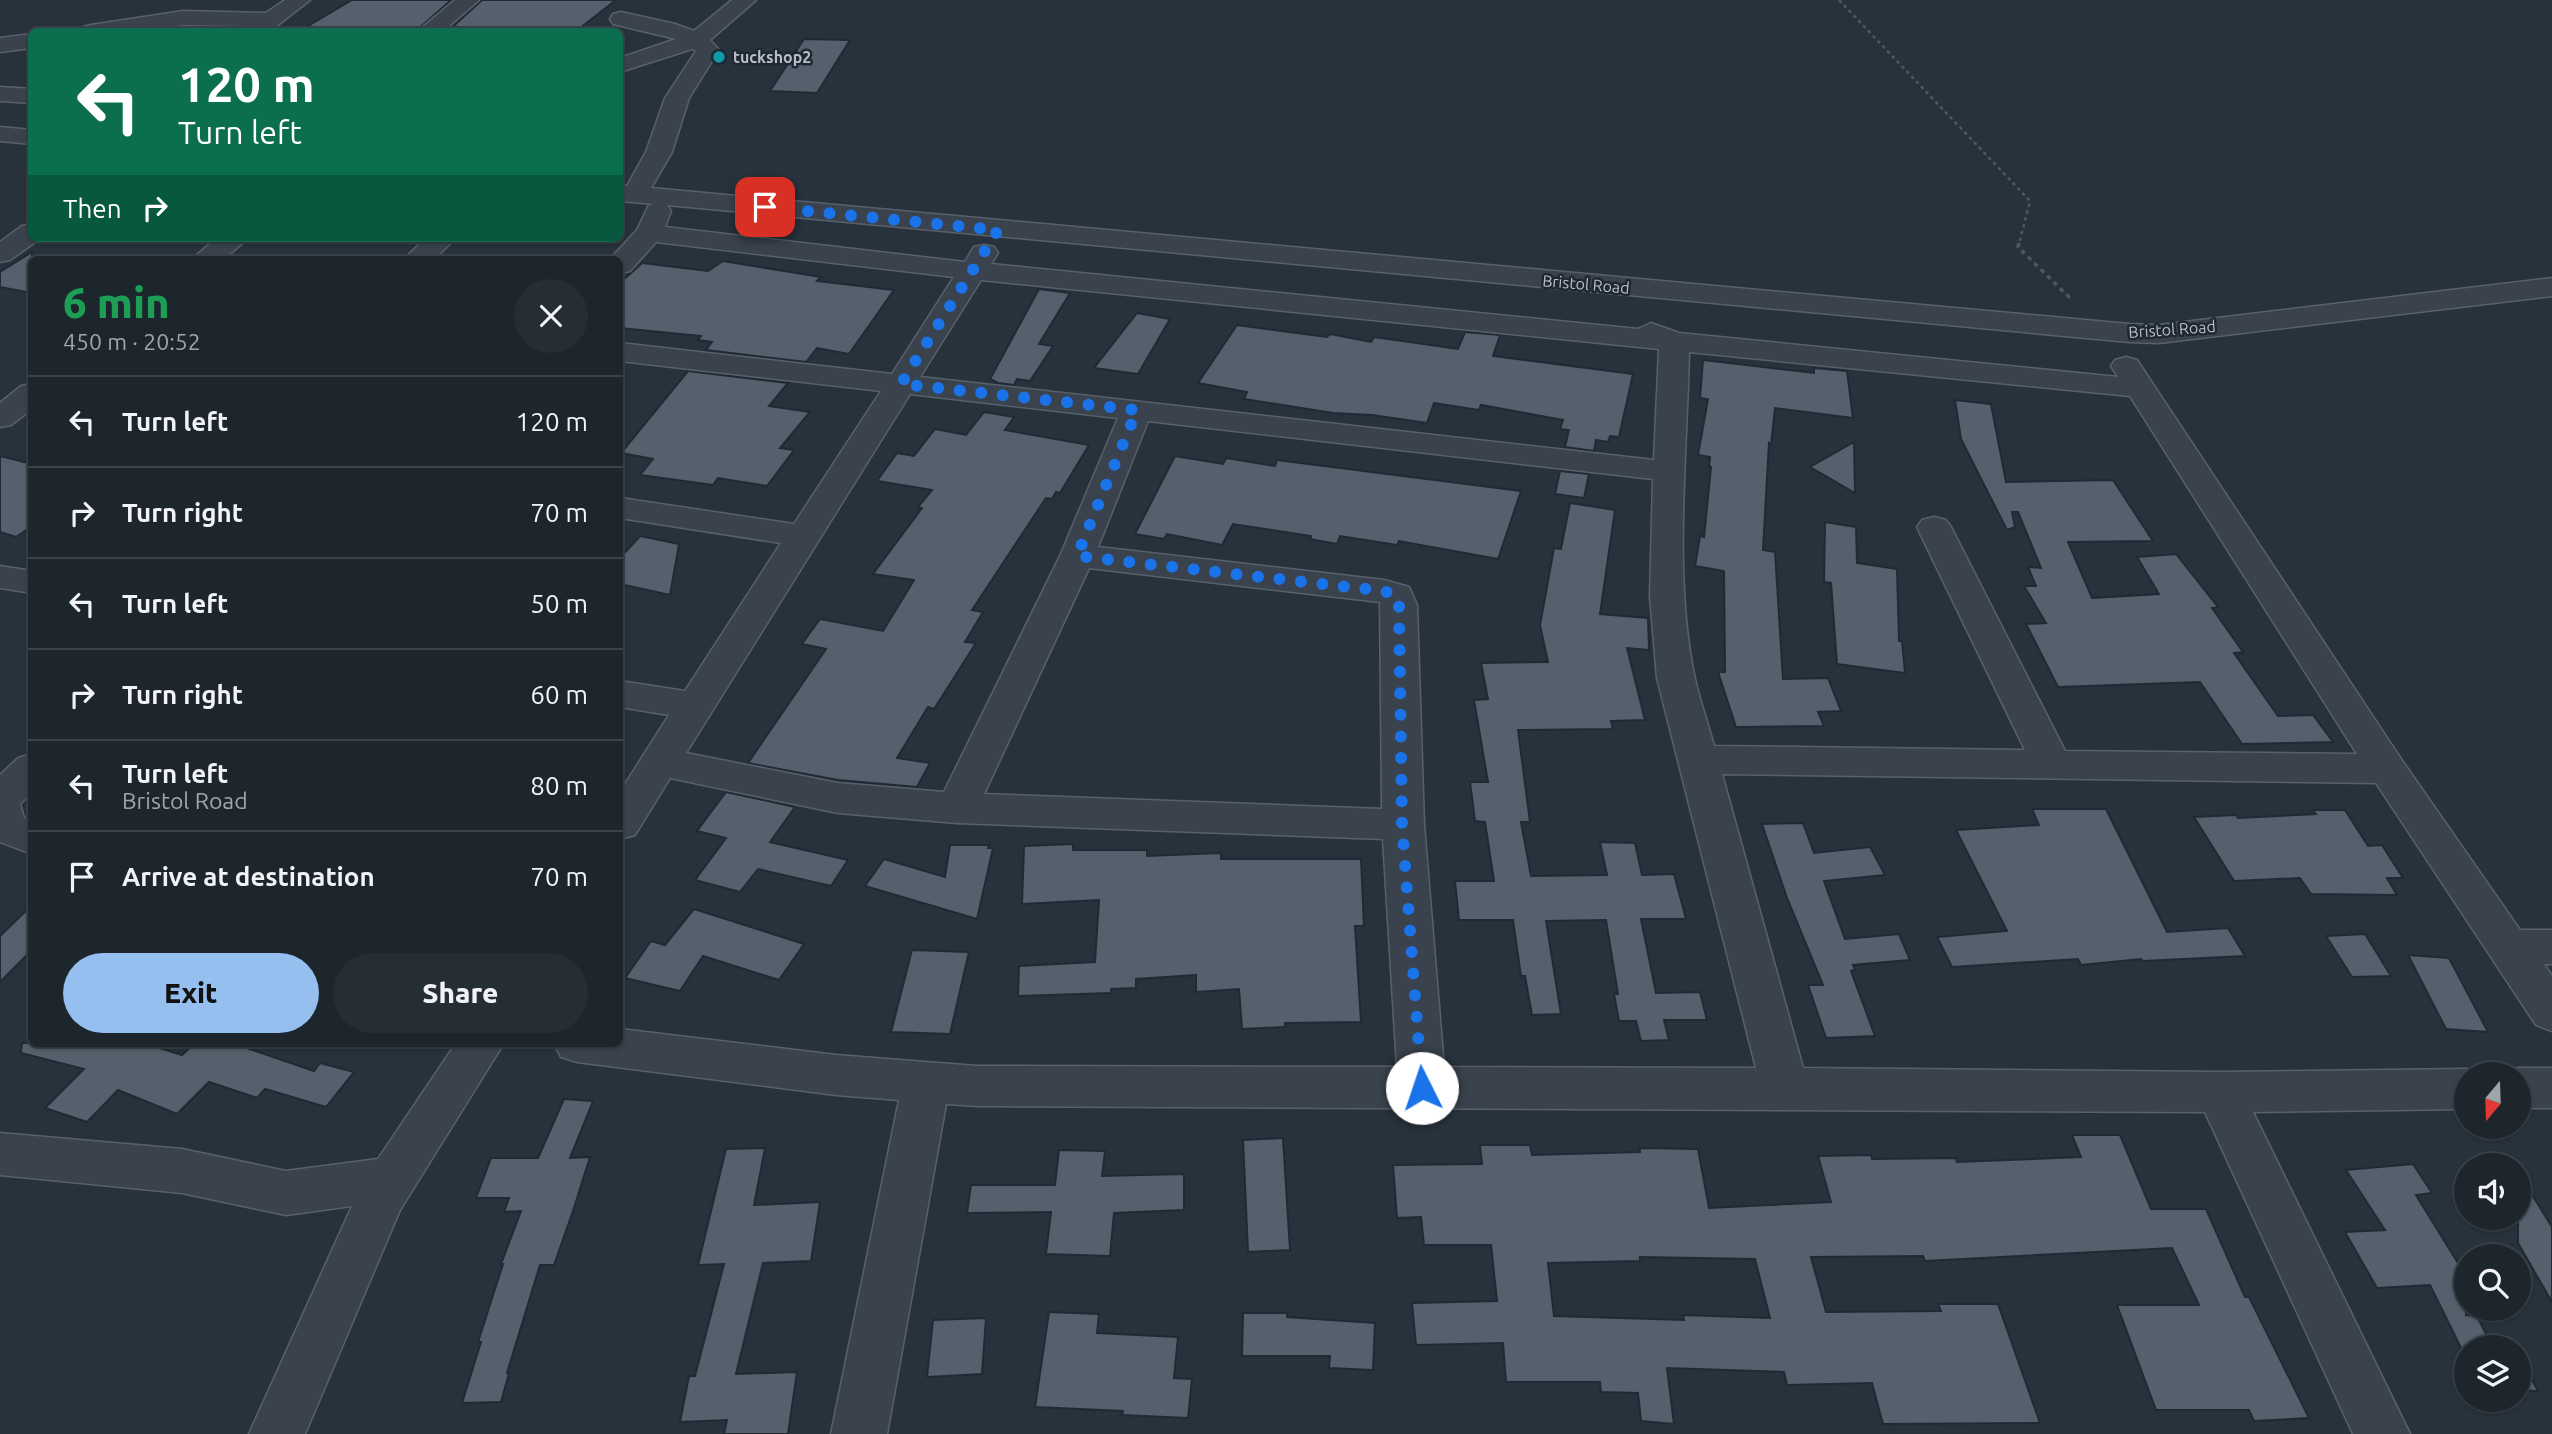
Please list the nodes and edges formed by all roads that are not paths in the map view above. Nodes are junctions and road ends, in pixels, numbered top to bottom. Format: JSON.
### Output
{"nodes":[{"id":1,"x":299,"y":0,"type":"edge"},
{"id":2,"x":468,"y":0,"type":"edge"},
{"id":3,"x":644,"y":0,"type":"edge"},
{"id":4,"x":745,"y":0,"type":"edge"},
{"id":5,"x":613,"y":25,"type":"edge"},
{"id":6,"x":263,"y":26,"type":"edge"},
{"id":7,"x":117,"y":28,"type":"edge"},
{"id":8,"x":433,"y":28,"type":"edge"},
{"id":9,"x":697,"y":40,"type":"junction"},
{"id":10,"x":28,"y":42,"type":"edge"},
{"id":11,"x":0,"y":45,"type":"edge"},
{"id":12,"x":623,"y":64,"type":"edge"},
{"id":13,"x":0,"y":94,"type":"edge"},
{"id":14,"x":28,"y":96,"type":"edge"},
{"id":15,"x":0,"y":134,"type":"edge"},
{"id":16,"x":28,"y":136,"type":"edge"},
{"id":17,"x":639,"y":195,"type":"edge"},
{"id":18,"x":998,"y":230,"type":"junction"},
{"id":19,"x":649,"y":233,"type":"junction"},
{"id":20,"x":28,"y":235,"type":"edge"},
{"id":21,"x":229,"y":242,"type":"edge"},
{"id":22,"x":437,"y":242,"type":"edge"},
{"id":23,"x":0,"y":254,"type":"edge"},
{"id":24,"x":210,"y":256,"type":"edge"},
{"id":25,"x":421,"y":256,"type":"edge"},
{"id":26,"x":623,"y":262,"type":"edge"},
{"id":27,"x":973,"y":271,"type":"junction"},
{"id":28,"x":1452,"y":272,"type":"junction"},
{"id":29,"x":2552,"y":287,"type":"edge"},
{"id":30,"x":2104,"y":332,"type":"junction"},
{"id":31,"x":1673,"y":341,"type":"junction"},
{"id":32,"x":623,"y":352,"type":"edge"},
{"id":33,"x":901,"y":384,"type":"junction"},
{"id":34,"x":2140,"y":388,"type":"junction"},
{"id":35,"x":1137,"y":410,"type":"junction"},
{"id":36,"x":1668,"y":471,"type":"junction"},
{"id":37,"x":623,"y":508,"type":"edge"},
{"id":38,"x":1934,"y":527,"type":"dead end"},
{"id":39,"x":803,"y":536,"type":"junction"},
{"id":40,"x":1077,"y":556,"type":"junction"},
{"id":41,"x":0,"y":577,"type":"edge"},
{"id":42,"x":28,"y":581,"type":"edge"},
{"id":43,"x":623,"y":694,"type":"edge"},
{"id":44,"x":695,"y":706,"type":"junction"},
{"id":45,"x":1698,"y":760,"type":"junction"},
{"id":46,"x":661,"y":762,"type":"junction"},
{"id":47,"x":2053,"y":766,"type":"junction"},
{"id":48,"x":2387,"y":769,"type":"junction"},
{"id":49,"x":28,"y":776,"type":"edge"},
{"id":50,"x":957,"y":808,"type":"junction"},
{"id":51,"x":623,"y":819,"type":"edge"},
{"id":52,"x":7,"y":820,"type":"edge"},
{"id":53,"x":1402,"y":825,"type":"junction"},
{"id":54,"x":2509,"y":947,"type":"junction"},
{"id":55,"x":2552,"y":947,"type":"edge"},
{"id":56,"x":2552,"y":1012,"type":"edge"},
{"id":57,"x":478,"y":1047,"type":"edge"},
{"id":58,"x":609,"y":1047,"type":"edge"},
{"id":59,"x":926,"y":1083,"type":"junction"},
{"id":60,"x":1422,"y":1088,"type":"junction"},
{"id":61,"x":1784,"y":1088,"type":"junction"},
{"id":62,"x":2531,"y":1088,"type":"edge"},
{"id":63,"x":2552,"y":1088,"type":"edge"},
{"id":64,"x":2454,"y":1089,"type":"edge"},
{"id":65,"x":2219,"y":1092,"type":"junction"},
{"id":66,"x":0,"y":1154,"type":"edge"},
{"id":67,"x":391,"y":1179,"type":"junction"},
{"id":68,"x":277,"y":1434,"type":"edge"},
{"id":69,"x":859,"y":1434,"type":"edge"},
{"id":70,"x":2382,"y":1434,"type":"edge"}],
"edges":[{"from":1,"to":6,"type":"street"},
{"from":2,"to":8,"type":"street"},
{"from":3,"to":5,"type":"street"},
{"from":4,"to":9,"type":"street"},
{"from":5,"to":9,"type":"street"},
{"from":6,"to":7,"type":"street"},
{"from":9,"to":12,"type":"street"},
{"from":9,"to":17,"type":"street"},
{"from":10,"to":11,"type":"street"},
{"from":13,"to":14,"type":"street"},
{"from":15,"to":16,"type":"street"},
{"from":17,"to":18,"type":"street","name":"Bristol Road"},
{"from":17,"to":19,"type":"street"},
{"from":18,"to":27,"type":"street"},
{"from":18,"to":28,"type":"street","name":"Bristol Road"},
{"from":19,"to":26,"type":"street"},
{"from":19,"to":27,"type":"street"},
{"from":20,"to":23,"type":"street"},
{"from":21,"to":24,"type":"street"},
{"from":22,"to":25,"type":"street"},
{"from":27,"to":31,"type":"street"},
{"from":27,"to":33,"type":"street"},
{"from":28,"to":30,"type":"street","name":"Bristol Road"},
{"from":28,"to":31,"type":"street"},
{"from":29,"to":30,"type":"street","name":"Bristol Road"},
{"from":30,"to":34,"type":"street"},
{"from":31,"to":34,"type":"street"},
{"from":31,"to":36,"type":"street"},
{"from":32,"to":33,"type":"street"},
{"from":33,"to":35,"type":"street"},
{"from":33,"to":39,"type":"street"},
{"from":34,"to":48,"type":"street"},
{"from":35,"to":36,"type":"street"},
{"from":35,"to":40,"type":"street"},
{"from":36,"to":45,"type":"street"},
{"from":37,"to":39,"type":"street"},
{"from":38,"to":47,"type":"street"},
{"from":39,"to":44,"type":"street"},
{"from":40,"to":50,"type":"street"},
{"from":40,"to":53,"type":"street"},
{"from":41,"to":42,"type":"street"},
{"from":43,"to":44,"type":"street"},
{"from":44,"to":46,"type":"street"},
{"from":45,"to":47,"type":"street"},
{"from":45,"to":61,"type":"street"},
{"from":46,"to":50,"type":"street"},
{"from":46,"to":51,"type":"street"},
{"from":47,"to":48,"type":"street"},
{"from":48,"to":54,"type":"street"},
{"from":49,"to":52,"type":"street"},
{"from":50,"to":53,"type":"street"},
{"from":53,"to":60,"type":"street"},
{"from":54,"to":55,"type":"street"},
{"from":54,"to":56,"type":"street"},
{"from":57,"to":67,"type":"street"},
{"from":58,"to":59,"type":"street"},
{"from":59,"to":60,"type":"street"},
{"from":59,"to":69,"type":"street"},
{"from":60,"to":61,"type":"street"},
{"from":61,"to":65,"type":"street"},
{"from":62,"to":63,"type":"street"},
{"from":64,"to":65,"type":"street"},
{"from":65,"to":70,"type":"street"},
{"from":66,"to":67,"type":"street"},
{"from":67,"to":68,"type":"street"}]}
